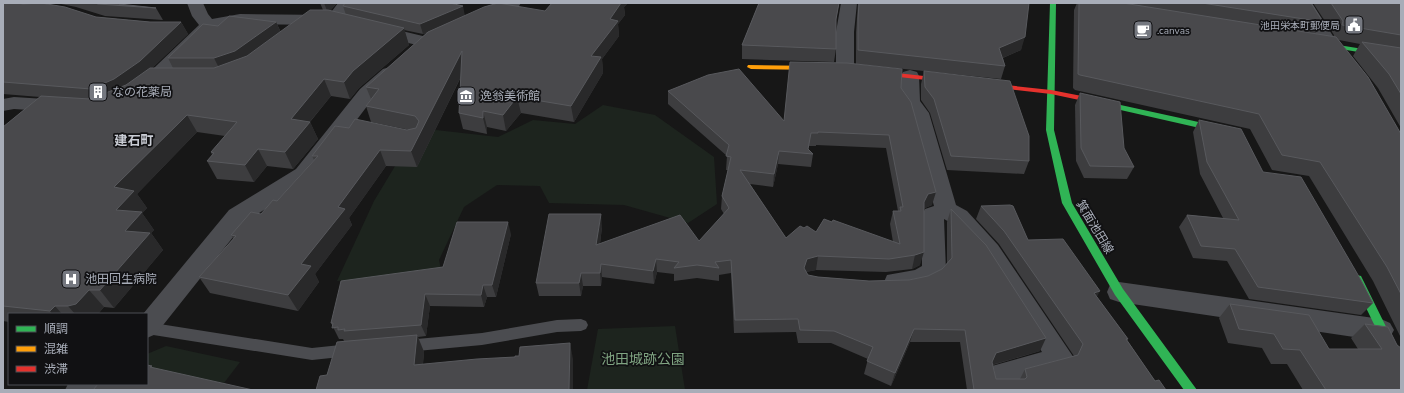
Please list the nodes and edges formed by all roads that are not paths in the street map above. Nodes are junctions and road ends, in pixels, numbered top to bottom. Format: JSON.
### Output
{"nodes":[{"id":1,"x":195,"y":3,"type":"edge"},
{"id":2,"x":346,"y":3,"type":"edge"},
{"id":3,"x":513,"y":3,"type":"edge"},
{"id":4,"x":849,"y":3,"type":"edge"},
{"id":5,"x":1053,"y":3,"type":"edge"},
{"id":6,"x":1304,"y":3,"type":"edge"},
{"id":7,"x":312,"y":20,"type":"junction"},
{"id":8,"x":349,"y":24,"type":"junction"},
{"id":9,"x":208,"y":25,"type":"junction"},
{"id":10,"x":186,"y":26,"type":"dead end"},
{"id":11,"x":462,"y":26,"type":"edge"},
{"id":12,"x":289,"y":37,"type":"edge"},
{"id":13,"x":1303,"y":41,"type":"edge"},
{"id":14,"x":1329,"y":41,"type":"junction"},
{"id":15,"x":1401,"y":57,"type":"edge"},
{"id":16,"x":1349,"y":65,"type":"edge"},
{"id":17,"x":751,"y":67,"type":"dead end"},
{"id":18,"x":845,"y":69,"type":"junction"},
{"id":19,"x":910,"y":76,"type":"junction"},
{"id":20,"x":177,"y":77,"type":"edge"},
{"id":21,"x":155,"y":78,"type":"junction"},
{"id":22,"x":1051,"y":92,"type":"junction"},
{"id":23,"x":129,"y":97,"type":"edge"},
{"id":24,"x":3,"y":105,"type":"edge"},
{"id":25,"x":78,"y":108,"type":"edge"},
{"id":26,"x":342,"y":124,"type":"junction"},
{"id":27,"x":364,"y":129,"type":"edge"},
{"id":28,"x":1236,"y":134,"type":"edge"},
{"id":29,"x":946,"y":210,"type":"junction"},
{"id":30,"x":1351,"y":269,"type":"edge"},
{"id":31,"x":878,"y":282,"type":"edge"},
{"id":32,"x":1120,"y":292,"type":"junction"},
{"id":33,"x":581,"y":325,"type":"dead end"},
{"id":34,"x":148,"y":327,"type":"edge"},
{"id":35,"x":148,"y":328,"type":"edge"},
{"id":36,"x":1381,"y":330,"type":"junction"},
{"id":37,"x":389,"y":347,"type":"edge"},
{"id":38,"x":366,"y":349,"type":"edge"},
{"id":39,"x":1401,"y":358,"type":"edge"},
{"id":40,"x":1005,"y":390,"type":"edge"},
{"id":41,"x":1191,"y":390,"type":"edge"}],
"edges":[{"from":1,"to":9,"type":"street"},
{"from":2,"to":8,"type":"street"},
{"from":3,"to":11,"type":"street"},
{"from":4,"to":18,"type":"street"},
{"from":5,"to":22,"type":"street","name":"箕面池田線"},
{"from":6,"to":14,"type":"street"},
{"from":7,"to":8,"type":"street"},
{"from":7,"to":9,"type":"street"},
{"from":7,"to":12,"type":"street"},
{"from":8,"to":26,"type":"street"},
{"from":9,"to":10,"type":"street"},
{"from":9,"to":21,"type":"street"},
{"from":13,"to":14,"type":"street"},
{"from":14,"to":15,"type":"street"},
{"from":14,"to":16,"type":"street"},
{"from":17,"to":18,"type":"street"},
{"from":18,"to":19,"type":"street"},
{"from":19,"to":22,"type":"street"},
{"from":19,"to":29,"type":"street"},
{"from":20,"to":21,"type":"street"},
{"from":21,"to":23,"type":"street"},
{"from":22,"to":28,"type":"street"},
{"from":22,"to":32,"type":"street","name":"箕面池田線"},
{"from":24,"to":25,"type":"street"},
{"from":26,"to":27,"type":"street"},
{"from":26,"to":34,"type":"street"},
{"from":29,"to":31,"type":"street"},
{"from":29,"to":40,"type":"street"},
{"from":30,"to":36,"type":"street"},
{"from":32,"to":36,"type":"street"},
{"from":32,"to":41,"type":"street","name":"箕面池田線"},
{"from":33,"to":37,"type":"lane"},
{"from":35,"to":38,"type":"lane"},
{"from":36,"to":39,"type":"street"}]}
